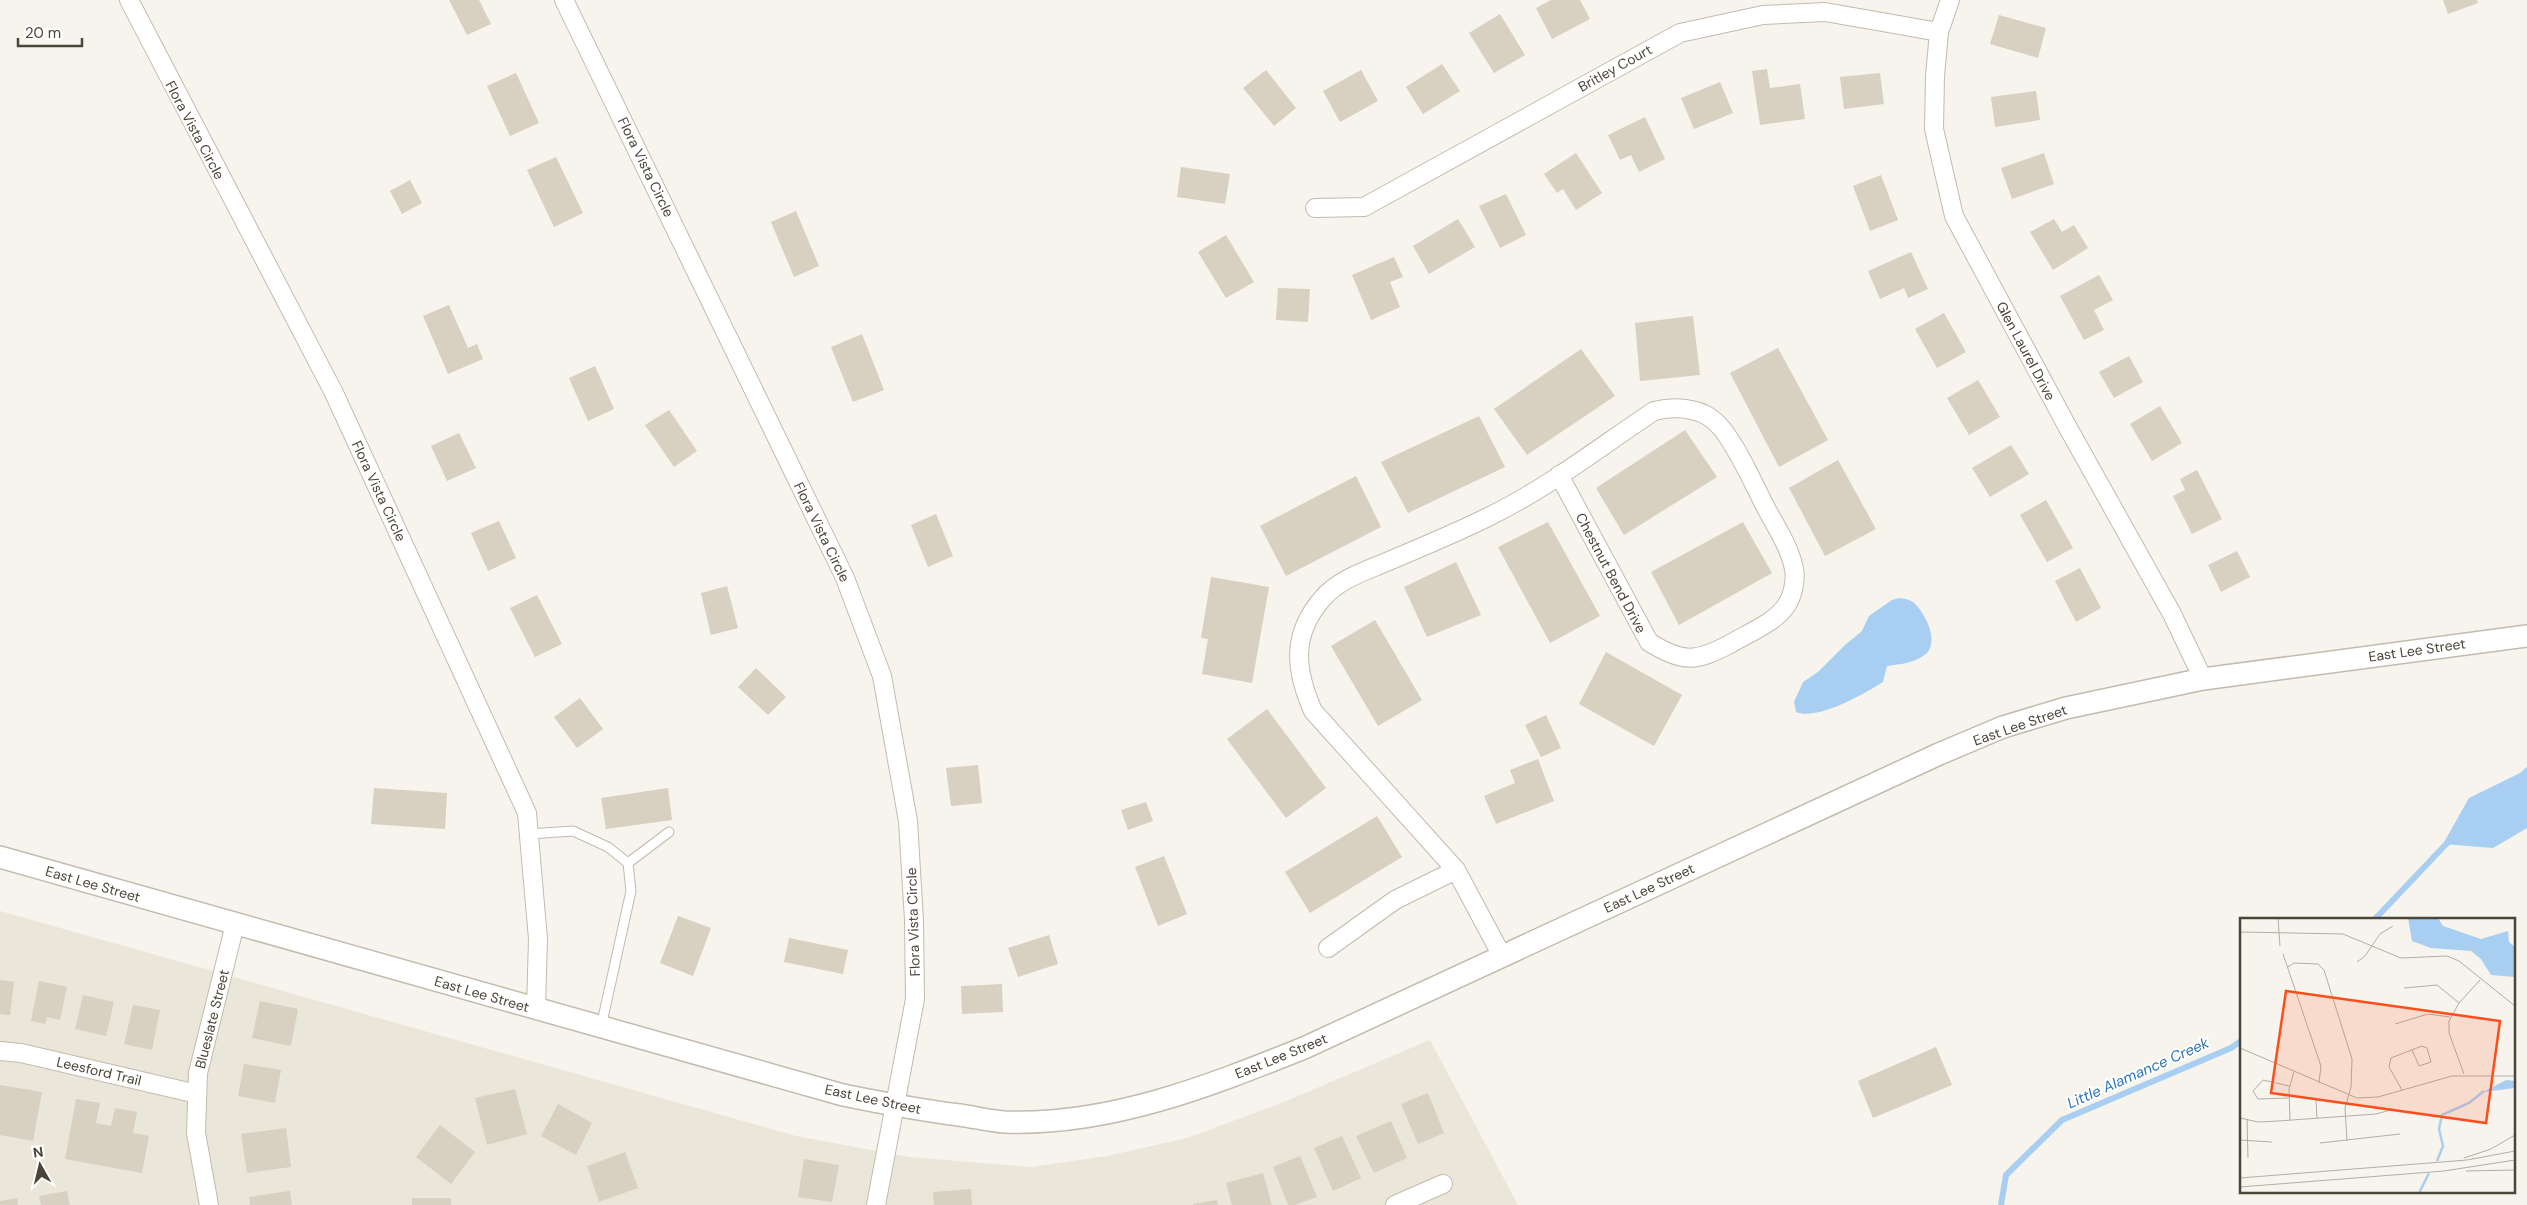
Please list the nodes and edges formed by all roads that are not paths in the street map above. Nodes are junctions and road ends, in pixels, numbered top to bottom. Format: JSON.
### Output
{"nodes":[{"id":1,"x":129,"y":0,"type":"edge"},
{"id":2,"x":564,"y":0,"type":"edge"},
{"id":3,"x":1950,"y":0,"type":"edge"},
{"id":4,"x":1939,"y":32,"type":"junction"},
{"id":5,"x":1315,"y":208,"type":"dead end"},
{"id":6,"x":1558,"y":475,"type":"junction"},
{"id":7,"x":2527,"y":636,"type":"edge"},
{"id":8,"x":2203,"y":679,"type":"junction"},
{"id":9,"x":669,"y":832,"type":"dead end"},
{"id":10,"x":529,"y":834,"type":"junction"},
{"id":11,"x":0,"y":857,"type":"edge"},
{"id":12,"x":628,"y":863,"type":"junction"},
{"id":13,"x":1456,"y":870,"type":"junction"},
{"id":14,"x":235,"y":924,"type":"junction"},
{"id":15,"x":1328,"y":948,"type":"dead end"},
{"id":16,"x":1502,"y":956,"type":"junction"},
{"id":17,"x":536,"y":1009,"type":"junction"},
{"id":18,"x":601,"y":1027,"type":"junction"},
{"id":19,"x":0,"y":1051,"type":"edge"},
{"id":20,"x":197,"y":1094,"type":"junction"},
{"id":21,"x":895,"y":1106,"type":"junction"},
{"id":22,"x":1443,"y":1184,"type":"dead end"},
{"id":23,"x":209,"y":1205,"type":"edge"},
{"id":24,"x":876,"y":1205,"type":"edge"},
{"id":25,"x":1395,"y":1205,"type":"edge"}],
"edges":[{"from":1,"to":10,"type":"street","name":"Flora Vista Circle"},
{"from":2,"to":21,"type":"street","name":"Flora Vista Circle"},
{"from":3,"to":4,"type":"street","name":"Glen Laurel Drive"},
{"from":4,"to":5,"type":"street","name":"Britley Court"},
{"from":4,"to":8,"type":"street","name":"Glen Laurel Drive"},
{"from":6,"to":6,"type":"street","name":"Chestnut Bend Drive"},
{"from":6,"to":13,"type":"street","name":"Chestnut Bend Drive"},
{"from":7,"to":8,"type":"street","name":"East Lee Street"},
{"from":8,"to":16,"type":"street","name":"East Lee Street"},
{"from":9,"to":12,"type":"lane"},
{"from":10,"to":12,"type":"lane"},
{"from":10,"to":17,"type":"street","name":"Flora Vista Circle"},
{"from":11,"to":14,"type":"street","name":"East Lee Street"},
{"from":12,"to":18,"type":"lane"},
{"from":13,"to":15,"type":"street"},
{"from":13,"to":16,"type":"street","name":"Chestnut Bend Drive"},
{"from":14,"to":17,"type":"street","name":"East Lee Street"},
{"from":14,"to":20,"type":"street","name":"Blueslate Street"},
{"from":16,"to":21,"type":"street","name":"East Lee Street"},
{"from":17,"to":18,"type":"street","name":"East Lee Street"},
{"from":18,"to":21,"type":"street","name":"East Lee Street"},
{"from":19,"to":20,"type":"street","name":"Leesford Trail"},
{"from":20,"to":23,"type":"street","name":"Blueslate Street"},
{"from":21,"to":24,"type":"street","name":"Flora Vista Circle"},
{"from":22,"to":25,"type":"street"}]}
